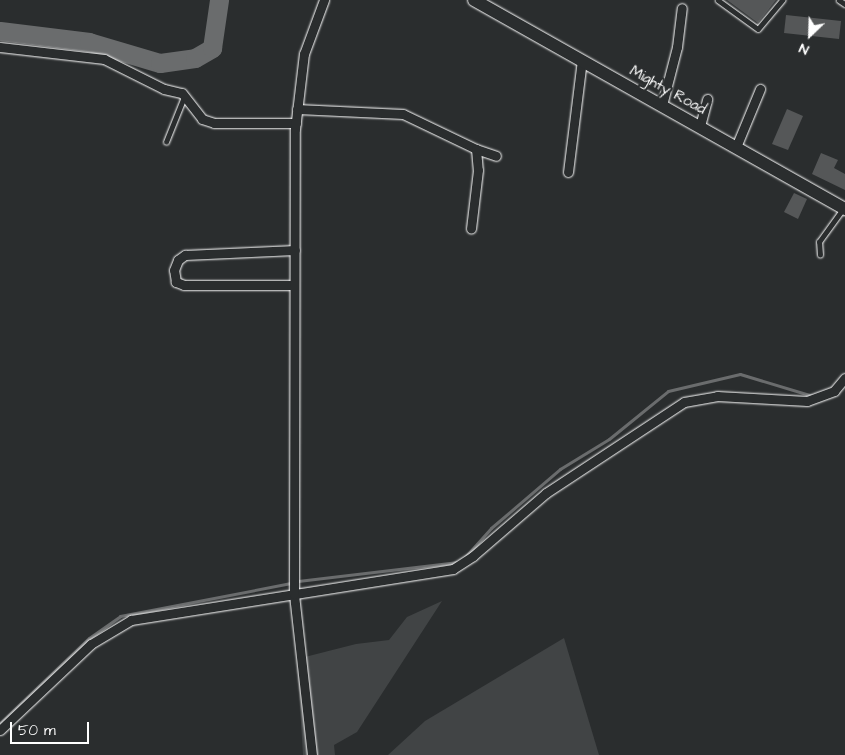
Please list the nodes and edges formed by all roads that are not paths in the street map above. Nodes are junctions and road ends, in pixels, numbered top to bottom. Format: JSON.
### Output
{"nodes":[{"id":1,"x":324,"y":0,"type":"edge"},
{"id":2,"x":474,"y":0,"type":"edge"},
{"id":3,"x":718,"y":0,"type":"edge"},
{"id":4,"x":782,"y":0,"type":"edge"},
{"id":5,"x":839,"y":0,"type":"edge"},
{"id":6,"x":845,"y":4,"type":"edge"},
{"id":7,"x":682,"y":8,"type":"dead end"},
{"id":8,"x":0,"y":47,"type":"edge"},
{"id":9,"x":582,"y":60,"type":"junction"},
{"id":10,"x":760,"y":90,"type":"dead end"},
{"id":11,"x":184,"y":97,"type":"junction"},
{"id":12,"x":707,"y":99,"type":"dead end"},
{"id":13,"x":662,"y":105,"type":"junction"},
{"id":14,"x":297,"y":109,"type":"junction"},
{"id":15,"x":296,"y":123,"type":"junction"},
{"id":16,"x":700,"y":126,"type":"junction"},
{"id":17,"x":166,"y":142,"type":"dead end"},
{"id":18,"x":736,"y":147,"type":"junction"},
{"id":19,"x":476,"y":149,"type":"junction"},
{"id":20,"x":496,"y":156,"type":"dead end"},
{"id":21,"x":568,"y":172,"type":"dead end"},
{"id":22,"x":844,"y":208,"type":"edge"},
{"id":23,"x":471,"y":229,"type":"dead end"},
{"id":24,"x":295,"y":250,"type":"junction"},
{"id":25,"x":820,"y":255,"type":"dead end"},
{"id":26,"x":294,"y":286,"type":"junction"},
{"id":27,"x":845,"y":378,"type":"edge"},
{"id":28,"x":294,"y":594,"type":"junction"},
{"id":29,"x":0,"y":730,"type":"edge"},
{"id":30,"x":312,"y":755,"type":"edge"}],
"edges":[{"from":1,"to":14,"type":"street"},
{"from":2,"to":9,"type":"street","name":"Mighty Road"},
{"from":3,"to":4,"type":"lane"},
{"from":5,"to":6,"type":"lane"},
{"from":7,"to":13,"type":"street"},
{"from":8,"to":11,"type":"street"},
{"from":9,"to":13,"type":"street","name":"Mighty Road"},
{"from":9,"to":21,"type":"street"},
{"from":10,"to":18,"type":"street"},
{"from":11,"to":15,"type":"street"},
{"from":11,"to":17,"type":"lane"},
{"from":12,"to":16,"type":"street"},
{"from":13,"to":16,"type":"street","name":"Mighty Road"},
{"from":14,"to":15,"type":"street"},
{"from":14,"to":19,"type":"street"},
{"from":15,"to":24,"type":"street"},
{"from":16,"to":18,"type":"street","name":"Mighty Road"},
{"from":18,"to":22,"type":"street","name":"Mighty Road"},
{"from":19,"to":20,"type":"street"},
{"from":19,"to":23,"type":"street"},
{"from":22,"to":25,"type":"lane"},
{"from":24,"to":26,"type":"street"},
{"from":24,"to":26,"type":"street"},
{"from":26,"to":28,"type":"street"},
{"from":27,"to":28,"type":"street"},
{"from":28,"to":29,"type":"street"},
{"from":28,"to":30,"type":"street"}]}
